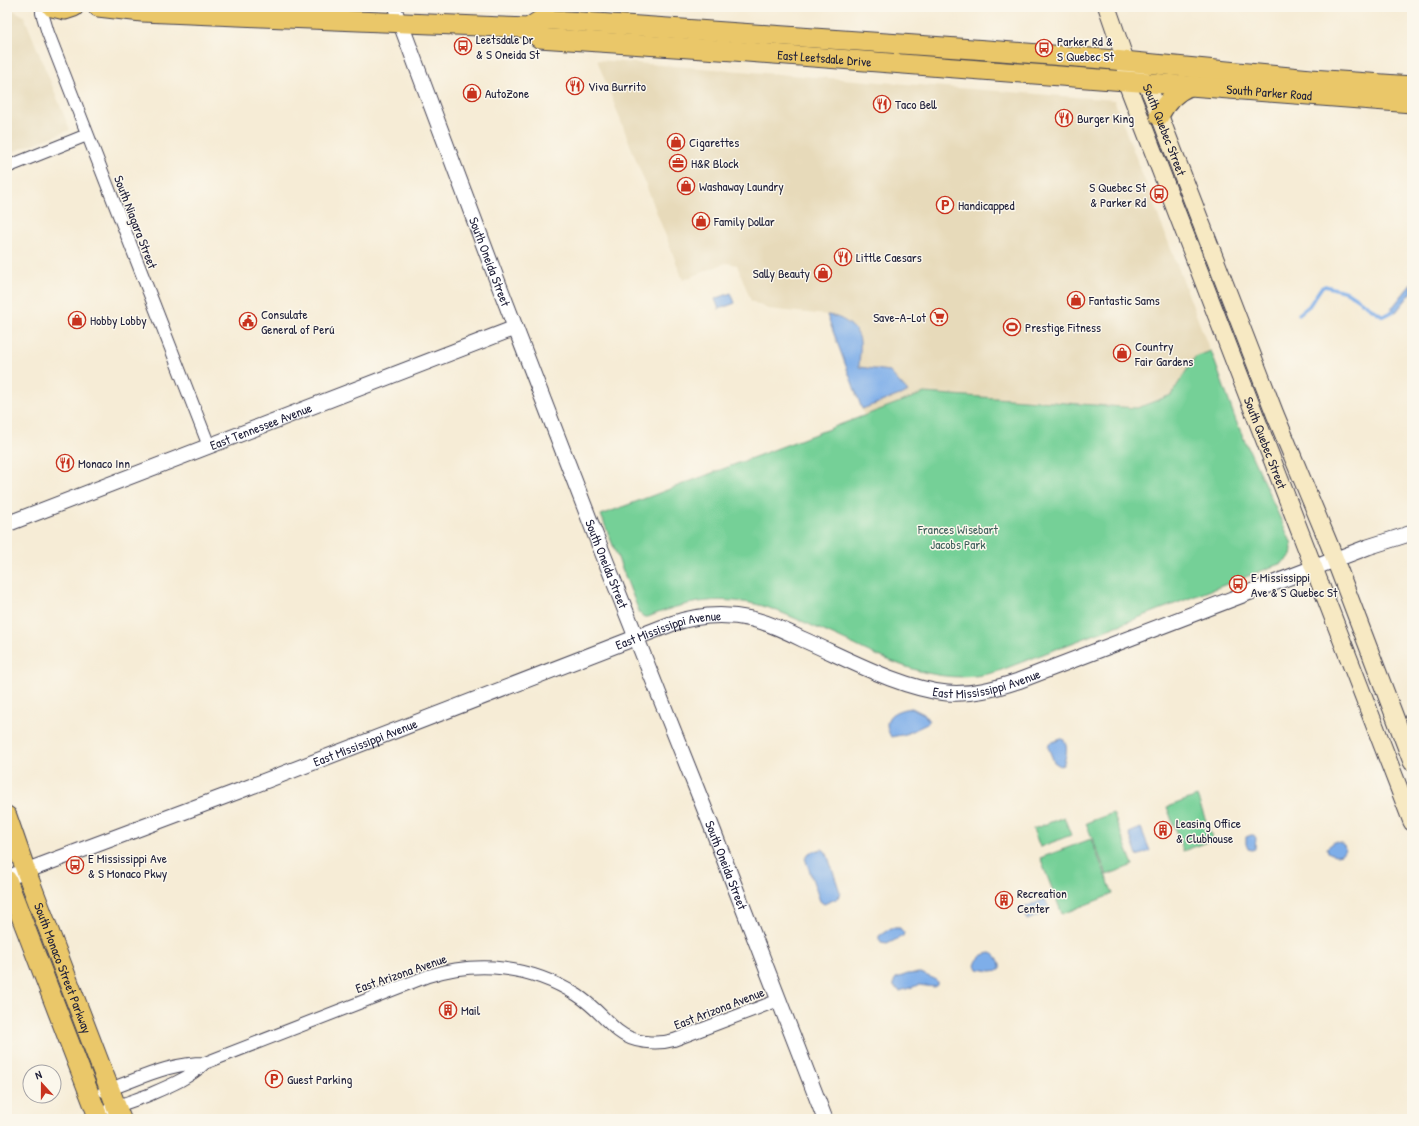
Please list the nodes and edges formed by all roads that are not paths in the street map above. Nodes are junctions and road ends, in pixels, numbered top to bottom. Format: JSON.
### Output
{"nodes":[{"id":1,"x":42,"y":7,"type":"edge"},
{"id":2,"x":52,"y":7,"type":"edge"},
{"id":3,"x":74,"y":7,"type":"edge"},
{"id":4,"x":98,"y":7,"type":"edge"},
{"id":5,"x":1107,"y":7,"type":"edge"},
{"id":6,"x":398,"y":15,"type":"edge"},
{"id":7,"x":528,"y":28,"type":"junction"},
{"id":8,"x":1126,"y":62,"type":"junction"},
{"id":9,"x":1126,"y":81,"type":"junction"},
{"id":10,"x":1146,"y":83,"type":"junction"},
{"id":11,"x":1190,"y":86,"type":"junction"},
{"id":12,"x":1412,"y":86,"type":"edge"},
{"id":13,"x":1412,"y":104,"type":"edge"},
{"id":14,"x":1159,"y":116,"type":"junction"},
{"id":15,"x":87,"y":135,"type":"junction"},
{"id":16,"x":7,"y":167,"type":"edge"},
{"id":17,"x":515,"y":328,"type":"junction"},
{"id":18,"x":208,"y":446,"type":"junction"},
{"id":19,"x":7,"y":524,"type":"edge"},
{"id":20,"x":1412,"y":532,"type":"edge"},
{"id":21,"x":1335,"y":560,"type":"junction"},
{"id":22,"x":1314,"y":567,"type":"junction"},
{"id":23,"x":636,"y":638,"type":"junction"},
{"id":24,"x":1412,"y":762,"type":"edge"},
{"id":25,"x":7,"y":816,"type":"edge"},
{"id":26,"x":1412,"y":822,"type":"edge"},
{"id":27,"x":26,"y":871,"type":"junction"},
{"id":28,"x":7,"y":879,"type":"edge"},
{"id":29,"x":779,"y":1000,"type":"junction"},
{"id":30,"x":205,"y":1063,"type":"junction"},
{"id":31,"x":110,"y":1089,"type":"junction"},
{"id":32,"x":94,"y":1108,"type":"edge"},
{"id":33,"x":119,"y":1113,"type":"edge"},
{"id":34,"x":825,"y":1119,"type":"edge"}],
"edges":[{"from":1,"to":15,"type":"street","name":"South Niagara Street"},
{"from":2,"to":3,"type":"main road"},
{"from":4,"to":6,"type":"main road","name":"East Leetsdale Drive"},
{"from":5,"to":8,"type":"main road","name":"South Quebec Street"},
{"from":6,"to":7,"type":"main road","name":"East Leetsdale Drive"},
{"from":6,"to":17,"type":"street","name":"South Oneida Street"},
{"from":7,"to":8,"type":"main road","name":"East Leetsdale Drive"},
{"from":7,"to":9,"type":"main road","name":"East Leetsdale Drive"},
{"from":8,"to":9,"type":"main road","name":"South Quebec Street"},
{"from":8,"to":10,"type":"main road","name":"South Quebec Street"},
{"from":8,"to":12,"type":"main road","name":"South Parker Road"},
{"from":9,"to":10,"type":"main road","name":"South Parker Road"},
{"from":9,"to":22,"type":"main road","name":"South Quebec Street"},
{"from":10,"to":11,"type":"main road","name":"South Parker Road"},
{"from":10,"to":14,"type":"main road","name":"South Quebec Street"},
{"from":11,"to":13,"type":"main road","name":"South Parker Road"},
{"from":11,"to":14,"type":"main road"},
{"from":14,"to":21,"type":"main road","name":"South Quebec Street"},
{"from":15,"to":16,"type":"street"},
{"from":15,"to":18,"type":"street","name":"South Niagara Street"},
{"from":17,"to":18,"type":"street","name":"East Tennessee Avenue"},
{"from":17,"to":23,"type":"street","name":"South Oneida Street"},
{"from":18,"to":19,"type":"street","name":"East Tennessee Avenue"},
{"from":20,"to":21,"type":"street","name":"East Mississippi Avenue"},
{"from":21,"to":22,"type":"street","name":"East Mississippi Avenue"},
{"from":21,"to":24,"type":"main road","name":"South Quebec Street"},
{"from":22,"to":23,"type":"street","name":"East Mississippi Avenue"},
{"from":22,"to":26,"type":"main road","name":"South Quebec Street"},
{"from":23,"to":27,"type":"street","name":"East Mississippi Avenue"},
{"from":23,"to":29,"type":"street","name":"South Oneida Street"},
{"from":25,"to":27,"type":"main road","name":"South Monaco Street Parkway"},
{"from":27,"to":28,"type":"street","name":"East Mississippi Avenue"},
{"from":27,"to":31,"type":"main road","name":"South Monaco Street Parkway"},
{"from":28,"to":32,"type":"main road","name":"South Monaco Street Parkway"},
{"from":29,"to":30,"type":"street","name":"East Arizona Avenue"},
{"from":29,"to":34,"type":"street","name":"South Oneida Street"},
{"from":30,"to":31,"type":"street","name":"East Arizona Avenue"},
{"from":30,"to":33,"type":"street","name":"East Arizona Avenue"},
{"from":31,"to":32,"type":"street","name":"East Arizona Avenue"},
{"from":31,"to":33,"type":"main road","name":"South Monaco Street Parkway"},
{"from":32,"to":33,"type":"street","name":"East Arizona Avenue"}]}
